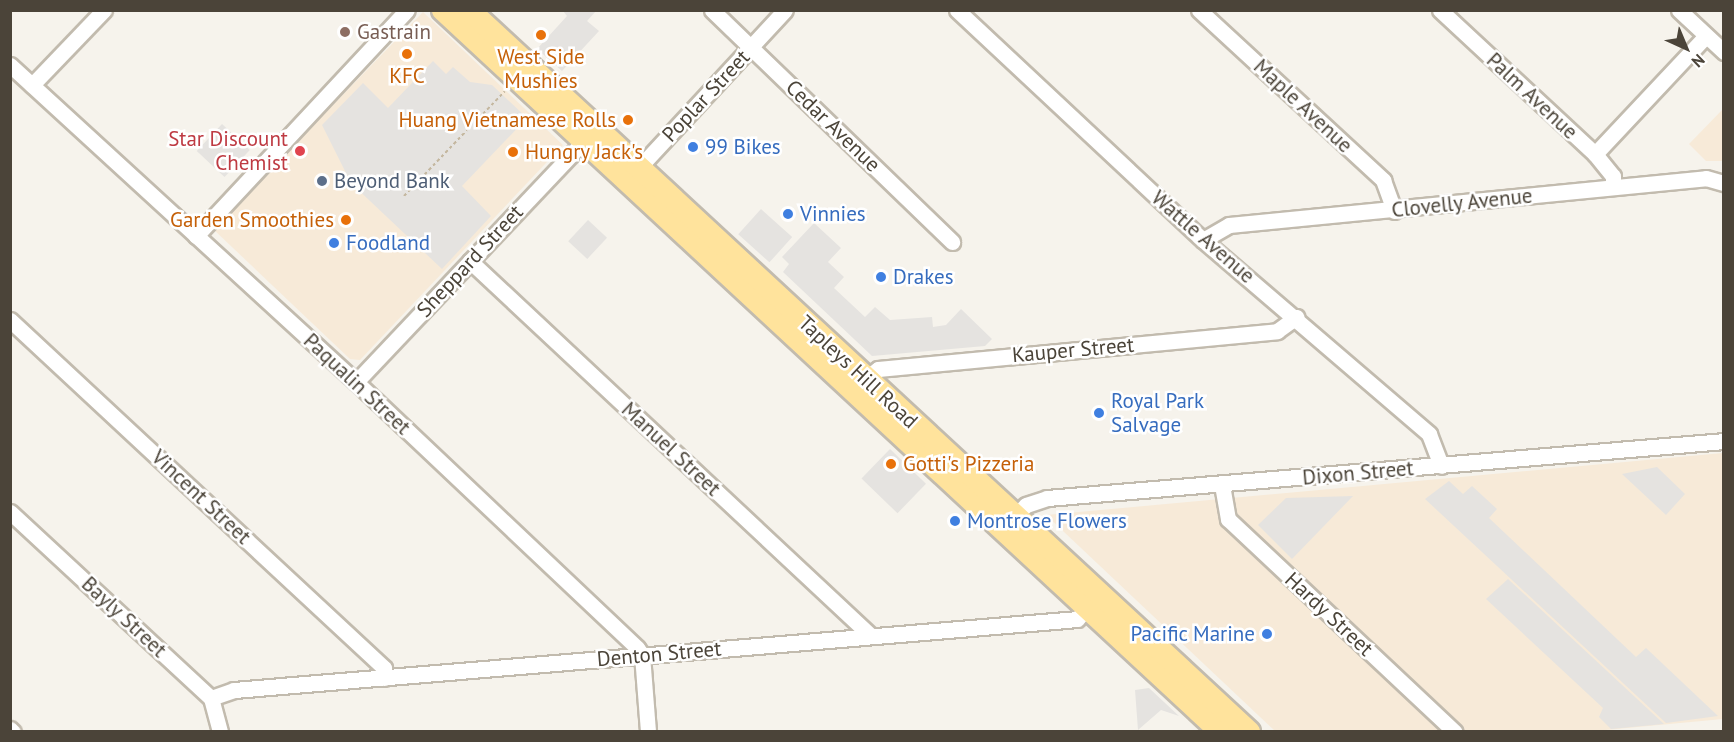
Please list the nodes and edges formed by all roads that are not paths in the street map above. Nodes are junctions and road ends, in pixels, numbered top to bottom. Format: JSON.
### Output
{"nodes":[{"id":1,"x":104,"y":10,"type":"edge"},
{"id":2,"x":407,"y":10,"type":"edge"},
{"id":3,"x":443,"y":10,"type":"edge"},
{"id":4,"x":469,"y":10,"type":"edge"},
{"id":5,"x":712,"y":10,"type":"edge"},
{"id":6,"x":785,"y":10,"type":"edge"},
{"id":7,"x":957,"y":10,"type":"edge"},
{"id":8,"x":1199,"y":10,"type":"edge"},
{"id":9,"x":1440,"y":10,"type":"edge"},
{"id":10,"x":1678,"y":10,"type":"edge"},
{"id":11,"x":1706,"y":36,"type":"junction"},
{"id":12,"x":751,"y":47,"type":"junction"},
{"id":13,"x":1724,"y":52,"type":"edge"},
{"id":14,"x":10,"y":65,"type":"edge"},
{"id":15,"x":32,"y":85,"type":"junction"},
{"id":16,"x":584,"y":141,"type":"junction"},
{"id":17,"x":1595,"y":154,"type":"junction"},
{"id":18,"x":632,"y":175,"type":"junction"},
{"id":19,"x":1724,"y":183,"type":"edge"},
{"id":20,"x":1614,"y":187,"type":"junction"},
{"id":21,"x":1394,"y":211,"type":"junction"},
{"id":22,"x":196,"y":236,"type":"junction"},
{"id":23,"x":1203,"y":240,"type":"junction"},
{"id":24,"x":952,"y":242,"type":"dead end"},
{"id":25,"x":470,"y":261,"type":"junction"},
{"id":26,"x":1296,"y":317,"type":"junction"},
{"id":27,"x":10,"y":320,"type":"edge"},
{"id":28,"x":356,"y":382,"type":"junction"},
{"id":29,"x":859,"y":383,"type":"junction"},
{"id":30,"x":1724,"y":441,"type":"edge"},
{"id":31,"x":1441,"y":466,"type":"junction"},
{"id":32,"x":1222,"y":485,"type":"junction"},
{"id":33,"x":10,"y":512,"type":"edge"},
{"id":34,"x":1009,"y":523,"type":"junction"},
{"id":35,"x":1093,"y":602,"type":"junction"},
{"id":36,"x":871,"y":636,"type":"junction"},
{"id":37,"x":642,"y":655,"type":"junction"},
{"id":38,"x":384,"y":678,"type":"junction"},
{"id":39,"x":211,"y":698,"type":"junction"},
{"id":40,"x":1197,"y":710,"type":"junction"},
{"id":41,"x":220,"y":732,"type":"edge"},
{"id":42,"x":648,"y":732,"type":"edge"},
{"id":43,"x":1203,"y":732,"type":"edge"},
{"id":44,"x":1221,"y":732,"type":"edge"},
{"id":45,"x":1249,"y":732,"type":"edge"},
{"id":46,"x":1455,"y":732,"type":"edge"}],
"edges":[{"from":1,"to":15,"type":"street"},
{"from":2,"to":22,"type":"street"},
{"from":3,"to":16,"type":"main road","name":"Tapleys Hill Road"},
{"from":4,"to":18,"type":"main road","name":"Tapleys Hill Road"},
{"from":5,"to":12,"type":"street","name":"Cedar Avenue"},
{"from":6,"to":12,"type":"street","name":"Poplar Street"},
{"from":7,"to":23,"type":"street","name":"Wattle Avenue"},
{"from":8,"to":21,"type":"street","name":"Maple Avenue"},
{"from":9,"to":17,"type":"street","name":"Palm Avenue"},
{"from":10,"to":11,"type":"street"},
{"from":11,"to":13,"type":"street"},
{"from":11,"to":17,"type":"street"},
{"from":12,"to":18,"type":"street","name":"Poplar Street"},
{"from":12,"to":24,"type":"street","name":"Cedar Avenue"},
{"from":14,"to":15,"type":"street","name":"Paqualin Street"},
{"from":15,"to":22,"type":"street","name":"Paqualin Street"},
{"from":16,"to":18,"type":"main road","name":"Tapleys Hill Road"},
{"from":16,"to":25,"type":"street","name":"Sheppard Street"},
{"from":17,"to":20,"type":"street","name":"Palm Avenue"},
{"from":18,"to":29,"type":"main road","name":"Tapleys Hill Road"},
{"from":19,"to":20,"type":"street","name":"Clovelly Avenue"},
{"from":20,"to":21,"type":"street","name":"Clovelly Avenue"},
{"from":21,"to":23,"type":"street","name":"Clovelly Avenue"},
{"from":22,"to":28,"type":"street","name":"Paqualin Street"},
{"from":23,"to":26,"type":"street","name":"Wattle Avenue"},
{"from":25,"to":28,"type":"street","name":"Sheppard Street"},
{"from":25,"to":36,"type":"street","name":"Manuel Street"},
{"from":26,"to":29,"type":"street","name":"Kauper Street"},
{"from":26,"to":31,"type":"street","name":"Wattle Avenue"},
{"from":27,"to":38,"type":"street","name":"Vincent Street"},
{"from":28,"to":37,"type":"street","name":"Paqualin Street"},
{"from":29,"to":34,"type":"main road","name":"Tapleys Hill Road"},
{"from":30,"to":31,"type":"street","name":"Dixon Street"},
{"from":31,"to":32,"type":"street","name":"Dixon Street"},
{"from":32,"to":34,"type":"street","name":"Dixon Street"},
{"from":32,"to":46,"type":"street","name":"Hardy Street"},
{"from":33,"to":39,"type":"street","name":"Bayly Street"},
{"from":34,"to":35,"type":"main road","name":"Tapleys Hill Road"},
{"from":35,"to":36,"type":"street","name":"Denton Street"},
{"from":35,"to":40,"type":"main road","name":"Tapleys Hill Road"},
{"from":35,"to":45,"type":"main road","name":"Tapleys Hill Road"},
{"from":36,"to":37,"type":"street","name":"Denton Street"},
{"from":37,"to":38,"type":"street","name":"Denton Street"},
{"from":37,"to":42,"type":"street"},
{"from":38,"to":39,"type":"street","name":"Denton Street"},
{"from":39,"to":41,"type":"street"},
{"from":40,"to":43,"type":"main road"},
{"from":40,"to":44,"type":"main road","name":"Tapleys Hill Road"}]}
